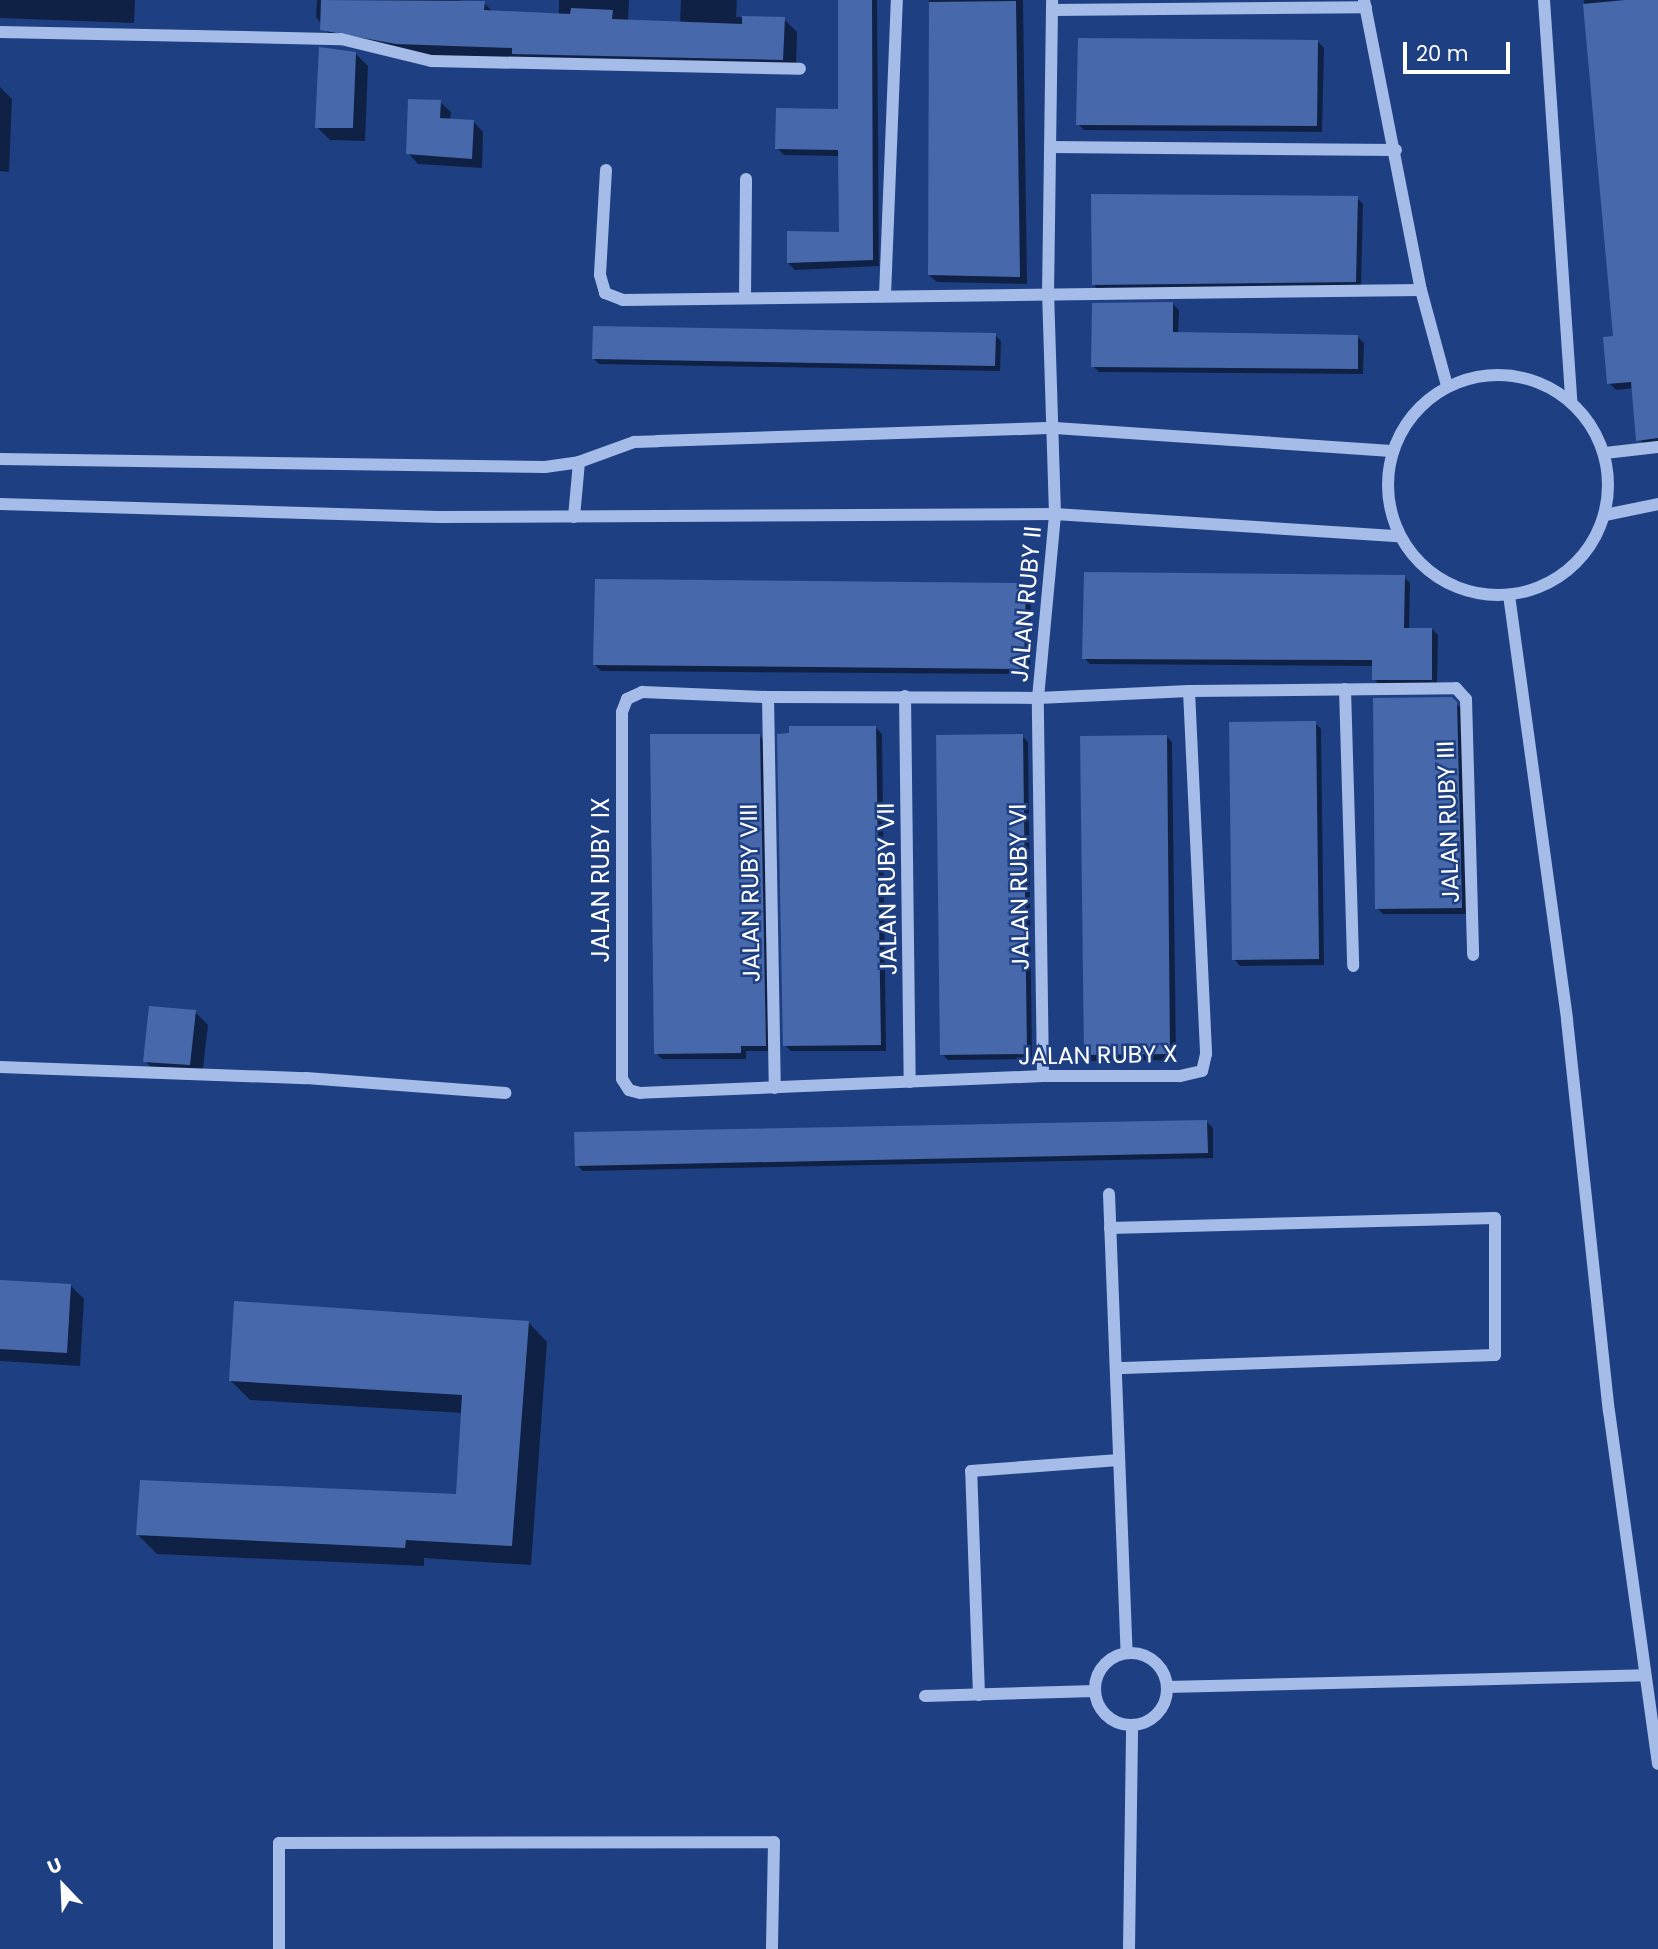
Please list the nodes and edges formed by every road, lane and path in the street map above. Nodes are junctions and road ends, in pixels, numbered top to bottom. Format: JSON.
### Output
{"nodes":[{"id":1,"x":897,"y":0,"type":"edge"},
{"id":2,"x":1544,"y":0,"type":"edge"},
{"id":3,"x":1365,"y":4,"type":"edge"},
{"id":4,"x":1052,"y":5,"type":"edge"},
{"id":5,"x":0,"y":32,"type":"edge"},
{"id":6,"x":800,"y":69,"type":"dead end"},
{"id":7,"x":1050,"y":147,"type":"junction"},
{"id":8,"x":1396,"y":150,"type":"junction"},
{"id":9,"x":606,"y":170,"type":"dead end"},
{"id":10,"x":746,"y":179,"type":"dead end"},
{"id":11,"x":1421,"y":290,"type":"junction"},
{"id":12,"x":885,"y":295,"type":"junction"},
{"id":13,"x":1048,"y":295,"type":"junction"},
{"id":14,"x":745,"y":298,"type":"junction"},
{"id":15,"x":1447,"y":386,"type":"junction"},
{"id":16,"x":1571,"y":400,"type":"junction"},
{"id":17,"x":1055,"y":428,"type":"junction"},
{"id":18,"x":1658,"y":447,"type":"edge"},
{"id":19,"x":1391,"y":451,"type":"junction"},
{"id":20,"x":1605,"y":453,"type":"junction"},
{"id":21,"x":0,"y":459,"type":"edge"},
{"id":22,"x":579,"y":462,"type":"junction"},
{"id":23,"x":0,"y":504,"type":"edge"},
{"id":24,"x":1658,"y":504,"type":"edge"},
{"id":25,"x":1055,"y":514,"type":"junction"},
{"id":26,"x":1605,"y":515,"type":"junction"},
{"id":27,"x":574,"y":517,"type":"junction"},
{"id":28,"x":1398,"y":536,"type":"junction"},
{"id":29,"x":1508,"y":595,"type":"junction"},
{"id":30,"x":1345,"y":689,"type":"junction"},
{"id":31,"x":1189,"y":691,"type":"junction"},
{"id":32,"x":905,"y":696,"type":"junction"},
{"id":33,"x":768,"y":698,"type":"junction"},
{"id":34,"x":1038,"y":698,"type":"junction"},
{"id":35,"x":1473,"y":954,"type":"dead end"},
{"id":36,"x":1353,"y":966,"type":"dead end"},
{"id":37,"x":0,"y":1067,"type":"edge"},
{"id":38,"x":1042,"y":1076,"type":"junction"},
{"id":39,"x":622,"y":1079,"type":"joint"},
{"id":40,"x":910,"y":1082,"type":"junction"},
{"id":41,"x":775,"y":1088,"type":"junction"},
{"id":42,"x":505,"y":1093,"type":"dead end"},
{"id":43,"x":1109,"y":1194,"type":"dead end"},
{"id":44,"x":1110,"y":1228,"type":"junction"},
{"id":45,"x":1116,"y":1368,"type":"junction"},
{"id":46,"x":1119,"y":1461,"type":"junction"},
{"id":47,"x":1126,"y":1653,"type":"junction"},
{"id":48,"x":1645,"y":1675,"type":"junction"},
{"id":49,"x":1167,"y":1687,"type":"junction"},
{"id":50,"x":1094,"y":1691,"type":"junction"},
{"id":51,"x":979,"y":1695,"type":"junction"},
{"id":52,"x":925,"y":1696,"type":"dead end"},
{"id":53,"x":1132,"y":1725,"type":"junction"},
{"id":54,"x":1658,"y":1764,"type":"edge"},
{"id":55,"x":279,"y":1949,"type":"edge"},
{"id":56,"x":772,"y":1949,"type":"edge"},
{"id":57,"x":1129,"y":1949,"type":"edge"}],
"edges":[{"from":1,"to":12,"type":"street"},
{"from":2,"to":16,"type":"street"},
{"from":3,"to":4,"type":"street"},
{"from":3,"to":8,"type":"street"},
{"from":4,"to":7,"type":"street","name":"JALAN RUBY II"},
{"from":5,"to":6,"type":"street"},
{"from":7,"to":8,"type":"street"},
{"from":7,"to":13,"type":"street","name":"JALAN RUBY II"},
{"from":8,"to":11,"type":"street"},
{"from":9,"to":14,"type":"street"},
{"from":10,"to":14,"type":"street"},
{"from":11,"to":13,"type":"street"},
{"from":11,"to":15,"type":"street"},
{"from":12,"to":13,"type":"street"},
{"from":12,"to":14,"type":"street"},
{"from":13,"to":17,"type":"street","name":"JALAN RUBY II"},
{"from":15,"to":16,"type":"street"},
{"from":15,"to":19,"type":"street"},
{"from":16,"to":20,"type":"street"},
{"from":17,"to":19,"type":"street"},
{"from":17,"to":22,"type":"street"},
{"from":17,"to":25,"type":"street","name":"JALAN RUBY II"},
{"from":18,"to":20,"type":"street"},
{"from":19,"to":28,"type":"street"},
{"from":20,"to":26,"type":"street"},
{"from":21,"to":22,"type":"street"},
{"from":22,"to":27,"type":"street"},
{"from":23,"to":27,"type":"street"},
{"from":24,"to":26,"type":"street"},
{"from":25,"to":27,"type":"street"},
{"from":25,"to":28,"type":"street"},
{"from":25,"to":34,"type":"street","name":"JALAN RUBY II"},
{"from":26,"to":29,"type":"street"},
{"from":28,"to":29,"type":"street"},
{"from":29,"to":48,"type":"street"},
{"from":30,"to":31,"type":"street"},
{"from":30,"to":35,"type":"street","name":"JALAN RUBY III"},
{"from":30,"to":36,"type":"street"},
{"from":31,"to":34,"type":"street"},
{"from":31,"to":38,"type":"street","name":"JALAN RUBY X"},
{"from":32,"to":33,"type":"street"},
{"from":32,"to":34,"type":"street"},
{"from":32,"to":40,"type":"street","name":"JALAN RUBY VII"},
{"from":33,"to":39,"type":"street","name":"JALAN RUBY IX"},
{"from":33,"to":41,"type":"street","name":"JALAN RUBY VIII"},
{"from":34,"to":38,"type":"street","name":"JALAN RUBY VI"},
{"from":37,"to":42,"type":"street"},
{"from":38,"to":40,"type":"street","name":"JALAN RUBY X"},
{"from":39,"to":41,"type":"street","name":"JALAN RUBY X"},
{"from":40,"to":41,"type":"street","name":"JALAN RUBY X"},
{"from":43,"to":44,"type":"street"},
{"from":44,"to":45,"type":"street"},
{"from":44,"to":45,"type":"street"},
{"from":45,"to":46,"type":"street"},
{"from":46,"to":47,"type":"street"},
{"from":46,"to":51,"type":"street"},
{"from":47,"to":49,"type":"street"},
{"from":47,"to":50,"type":"street"},
{"from":48,"to":49,"type":"street"},
{"from":48,"to":54,"type":"street"},
{"from":49,"to":53,"type":"street"},
{"from":50,"to":51,"type":"street"},
{"from":50,"to":53,"type":"street"},
{"from":51,"to":52,"type":"street"},
{"from":53,"to":57,"type":"street"},
{"from":55,"to":56,"type":"street"}]}
